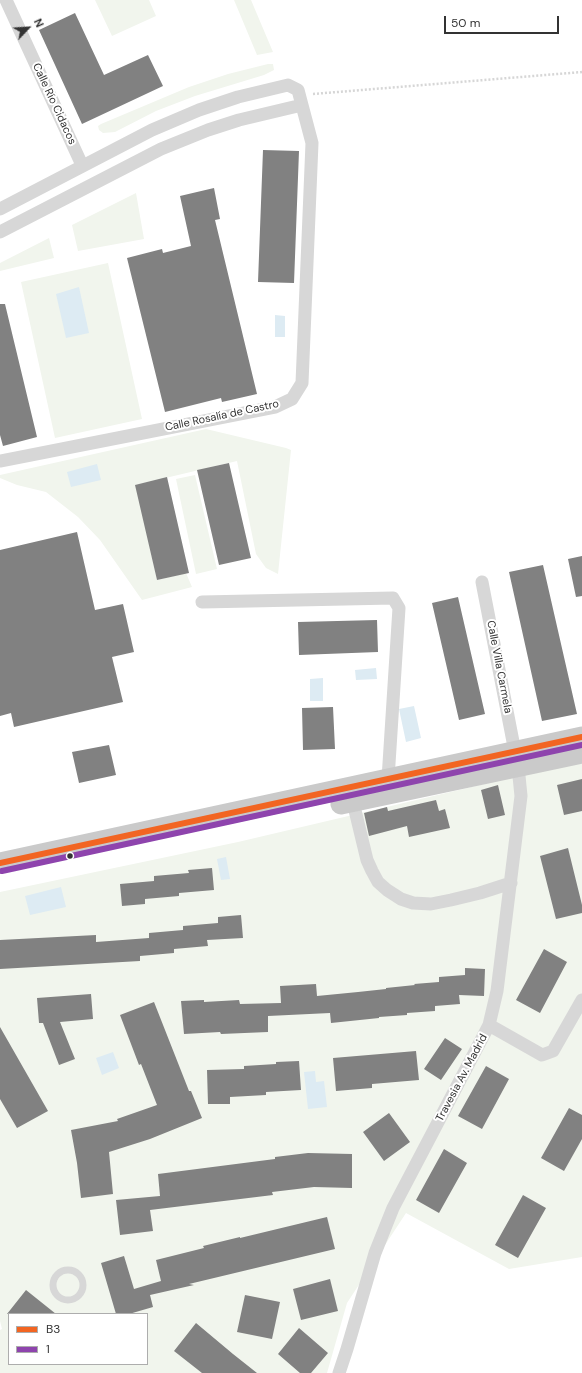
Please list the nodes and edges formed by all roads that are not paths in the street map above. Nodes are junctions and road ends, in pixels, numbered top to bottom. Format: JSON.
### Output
{"nodes":[{"id":1,"x":6,"y":0,"type":"edge"},
{"id":2,"x":301,"y":100,"type":"junction"},
{"id":3,"x":82,"y":165,"type":"junction"},
{"id":4,"x":0,"y":209,"type":"edge"},
{"id":5,"x":0,"y":232,"type":"edge"},
{"id":6,"x":0,"y":461,"type":"edge"},
{"id":7,"x":482,"y":582,"type":"dead end"},
{"id":8,"x":202,"y":602,"type":"dead end"},
{"id":9,"x":582,"y":737,"type":"edge"},
{"id":10,"x":582,"y":753,"type":"edge"},
{"id":11,"x":516,"y":759,"type":"junction"},
{"id":12,"x":388,"y":779,"type":"junction"},
{"id":13,"x":353,"y":802,"type":"junction"},
{"id":14,"x":0,"y":865,"type":"edge"},
{"id":15,"x":511,"y":883,"type":"junction"},
{"id":16,"x":582,"y":1000,"type":"edge"},
{"id":17,"x":489,"y":1025,"type":"junction"},
{"id":18,"x":54,"y":1287,"type":"joint"},
{"id":19,"x":339,"y":1373,"type":"edge"}],
"edges":[{"from":1,"to":3,"type":"street","name":"Calle Río Cidacos"},
{"from":2,"to":3,"type":"street"},
{"from":2,"to":5,"type":"street"},
{"from":2,"to":6,"type":"street","name":"Calle Rosalía de Castro"},
{"from":3,"to":4,"type":"street"},
{"from":7,"to":11,"type":"street","name":"Calle Villa Carmela"},
{"from":8,"to":12,"type":"street"},
{"from":9,"to":11,"type":"main road"},
{"from":10,"to":11,"type":"main road"},
{"from":11,"to":12,"type":"main road"},
{"from":11,"to":13,"type":"main road"},
{"from":11,"to":15,"type":"street","name":"Travesia Av. Madrid"},
{"from":12,"to":14,"type":"main road"},
{"from":13,"to":14,"type":"main road"},
{"from":13,"to":15,"type":"street"},
{"from":15,"to":17,"type":"street","name":"Travesia Av. Madrid"},
{"from":16,"to":17,"type":"street"},
{"from":17,"to":19,"type":"street","name":"Travesia Av. Madrid"},
{"from":18,"to":18,"type":"lane"}]}
